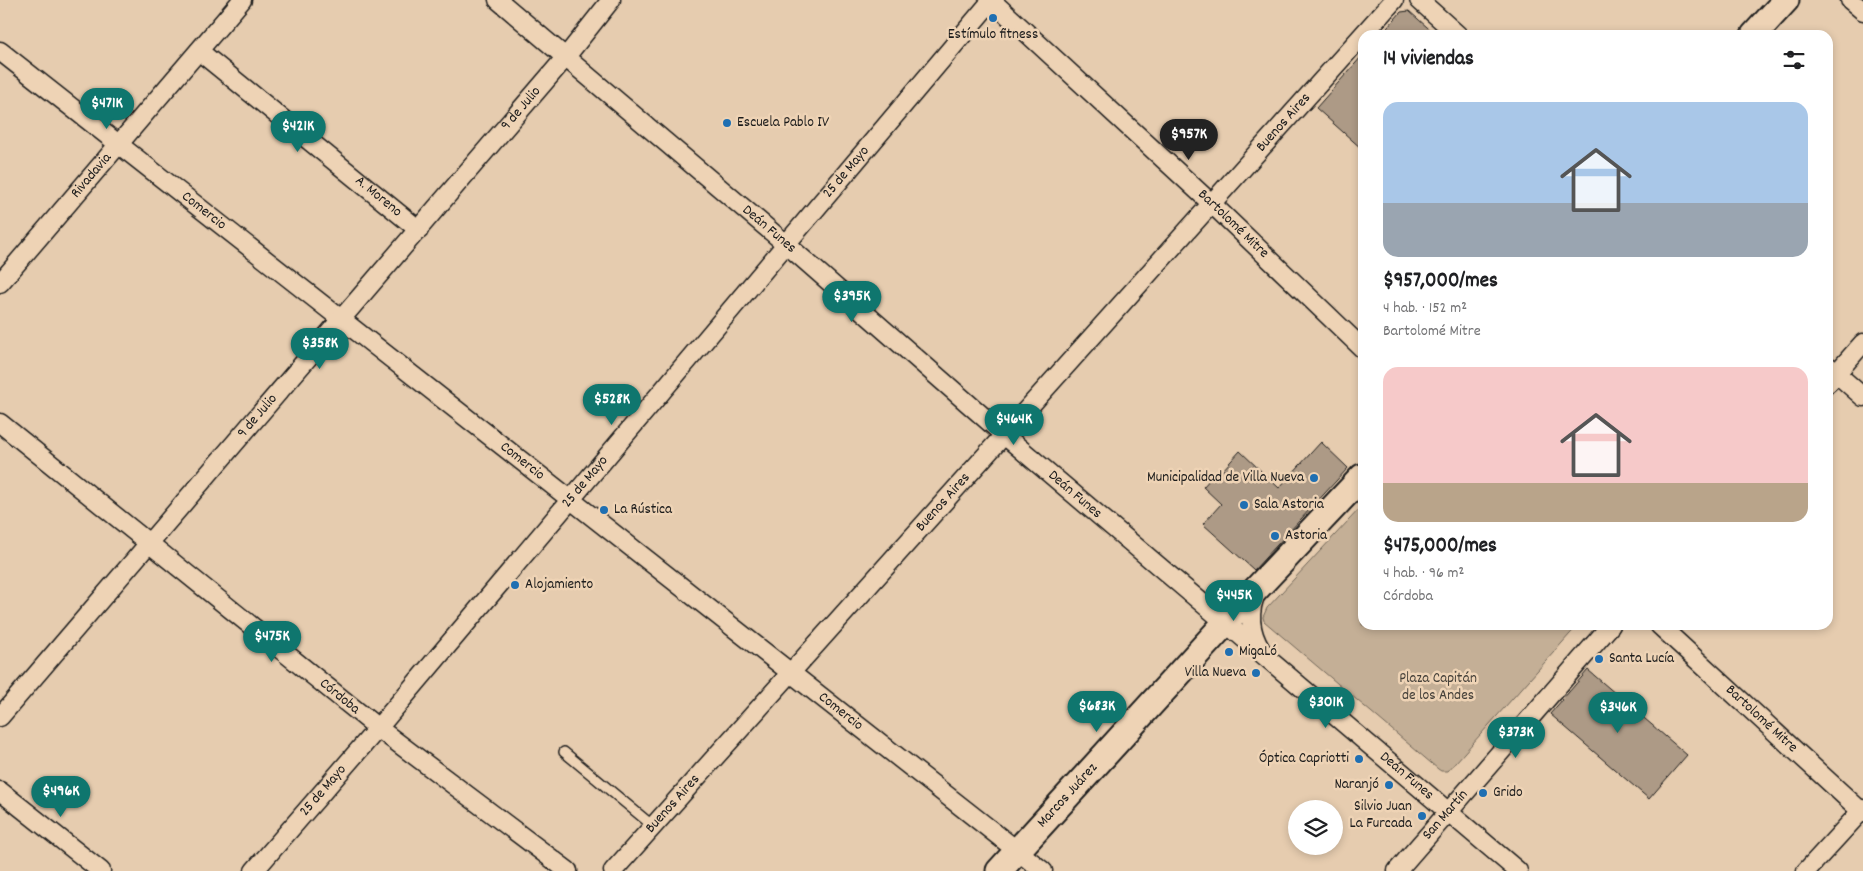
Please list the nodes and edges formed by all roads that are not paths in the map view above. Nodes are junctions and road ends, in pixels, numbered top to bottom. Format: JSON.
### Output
{"nodes":[{"id":1,"x":242,"y":0,"type":"edge"},
{"id":2,"x":498,"y":0,"type":"edge"},
{"id":3,"x":611,"y":0,"type":"edge"},
{"id":4,"x":992,"y":0,"type":"edge"},
{"id":5,"x":1394,"y":0,"type":"edge"},
{"id":6,"x":1419,"y":0,"type":"edge"},
{"id":7,"x":1786,"y":0,"type":"edge"},
{"id":8,"x":1850,"y":0,"type":"edge"},
{"id":9,"x":1863,"y":11,"type":"edge"},
{"id":10,"x":1367,"y":30,"type":"edge"},
{"id":11,"x":1452,"y":30,"type":"edge"},
{"id":12,"x":1759,"y":30,"type":"edge"},
{"id":13,"x":1358,"y":40,"type":"edge"},
{"id":14,"x":0,"y":51,"type":"edge"},
{"id":15,"x":198,"y":51,"type":"junction"},
{"id":16,"x":566,"y":58,"type":"junction"},
{"id":17,"x":117,"y":144,"type":"junction"},
{"id":18,"x":1211,"y":203,"type":"junction"},
{"id":19,"x":419,"y":230,"type":"junction"},
{"id":20,"x":786,"y":244,"type":"junction"},
{"id":21,"x":0,"y":283,"type":"edge"},
{"id":22,"x":341,"y":320,"type":"junction"},
{"id":23,"x":1863,"y":343,"type":"edge"},
{"id":24,"x":1358,"y":344,"type":"edge"},
{"id":25,"x":1833,"y":371,"type":"edge"},
{"id":26,"x":1833,"y":376,"type":"edge"},
{"id":27,"x":1863,"y":397,"type":"edge"},
{"id":28,"x":0,"y":423,"type":"edge"},
{"id":29,"x":1003,"y":434,"type":"junction"},
{"id":30,"x":1358,"y":481,"type":"edge"},
{"id":31,"x":570,"y":500,"type":"junction"},
{"id":32,"x":149,"y":543,"type":"junction"},
{"id":33,"x":1259,"y":586,"type":"junction"},
{"id":34,"x":1226,"y":622,"type":"junction"},
{"id":35,"x":1608,"y":630,"type":"edge"},
{"id":36,"x":1665,"y":630,"type":"edge"},
{"id":37,"x":1264,"y":655,"type":"junction"},
{"id":38,"x":790,"y":673,"type":"junction"},
{"id":39,"x":0,"y":717,"type":"edge"},
{"id":40,"x":378,"y":728,"type":"junction"},
{"id":41,"x":564,"y":752,"type":"dead end"},
{"id":42,"x":0,"y":791,"type":"edge"},
{"id":43,"x":1862,"y":811,"type":"edge"},
{"id":44,"x":1449,"y":812,"type":"junction"},
{"id":45,"x":653,"y":826,"type":"junction"},
{"id":46,"x":1017,"y":851,"type":"junction"},
{"id":47,"x":101,"y":871,"type":"edge"},
{"id":48,"x":254,"y":871,"type":"edge"},
{"id":49,"x":568,"y":871,"type":"edge"},
{"id":50,"x":613,"y":871,"type":"edge"},
{"id":51,"x":999,"y":871,"type":"edge"},
{"id":52,"x":1043,"y":871,"type":"edge"},
{"id":53,"x":1397,"y":871,"type":"edge"},
{"id":54,"x":1518,"y":871,"type":"edge"},
{"id":55,"x":1806,"y":871,"type":"edge"}],
"edges":[{"from":1,"to":15,"type":"street","name":"Rivadavia"},
{"from":2,"to":16,"type":"street","name":"Deán Funes"},
{"from":3,"to":16,"type":"street","name":"9 de Julio"},
{"from":4,"to":18,"type":"street","name":"Bartolomé Mitre"},
{"from":4,"to":20,"type":"street","name":"25 de Mayo"},
{"from":5,"to":10,"type":"street","name":"Buenos Aires"},
{"from":6,"to":11,"type":"street"},
{"from":7,"to":12,"type":"main road"},
{"from":8,"to":9,"type":"street"},
{"from":13,"to":18,"type":"street","name":"Buenos Aires"},
{"from":14,"to":17,"type":"street","name":"Comercio"},
{"from":15,"to":17,"type":"street","name":"Rivadavia"},
{"from":15,"to":19,"type":"street","name":"A. Moreno"},
{"from":16,"to":19,"type":"street","name":"9 de Julio"},
{"from":16,"to":20,"type":"street","name":"Deán Funes"},
{"from":17,"to":21,"type":"street","name":"Rivadavia"},
{"from":17,"to":22,"type":"street","name":"Comercio"},
{"from":18,"to":24,"type":"street","name":"Bartolomé Mitre"},
{"from":18,"to":29,"type":"street","name":"Buenos Aires"},
{"from":19,"to":22,"type":"street","name":"9 de Julio"},
{"from":20,"to":29,"type":"street","name":"Deán Funes"},
{"from":20,"to":31,"type":"street","name":"25 de Mayo"},
{"from":22,"to":31,"type":"street","name":"Comercio"},
{"from":22,"to":32,"type":"street","name":"9 de Julio"},
{"from":23,"to":25,"type":"street"},
{"from":26,"to":27,"type":"street"},
{"from":28,"to":32,"type":"street","name":"Córdoba"},
{"from":29,"to":34,"type":"street","name":"Deán Funes"},
{"from":29,"to":38,"type":"street","name":"Buenos Aires"},
{"from":30,"to":33,"type":"main road","name":"Marcos Juárez"},
{"from":31,"to":38,"type":"street","name":"Comercio"},
{"from":31,"to":40,"type":"street","name":"25 de Mayo"},
{"from":32,"to":39,"type":"street","name":"9 de Julio"},
{"from":32,"to":40,"type":"street","name":"Córdoba"},
{"from":33,"to":34,"type":"main road","name":"Marcos Juárez"},
{"from":33,"to":37,"type":"street"},
{"from":34,"to":37,"type":"street","name":"Deán Funes"},
{"from":34,"to":46,"type":"main road","name":"Marcos Juárez"},
{"from":35,"to":44,"type":"street","name":"San Martín"},
{"from":36,"to":43,"type":"street","name":"Bartolomé Mitre"},
{"from":37,"to":44,"type":"street","name":"Deán Funes"},
{"from":38,"to":45,"type":"street","name":"Buenos Aires"},
{"from":38,"to":46,"type":"street","name":"Comercio"},
{"from":40,"to":48,"type":"street","name":"25 de Mayo"},
{"from":40,"to":49,"type":"street","name":"Córdoba"},
{"from":41,"to":45,"type":"lane"},
{"from":42,"to":47,"type":"street"},
{"from":43,"to":55,"type":"street"},
{"from":44,"to":53,"type":"street","name":"San Martín"},
{"from":44,"to":54,"type":"street","name":"Deán Funes"},
{"from":45,"to":50,"type":"street","name":"Buenos Aires"},
{"from":46,"to":51,"type":"main road","name":"Marcos Juárez"},
{"from":46,"to":52,"type":"street","name":"Comercio"}]}
